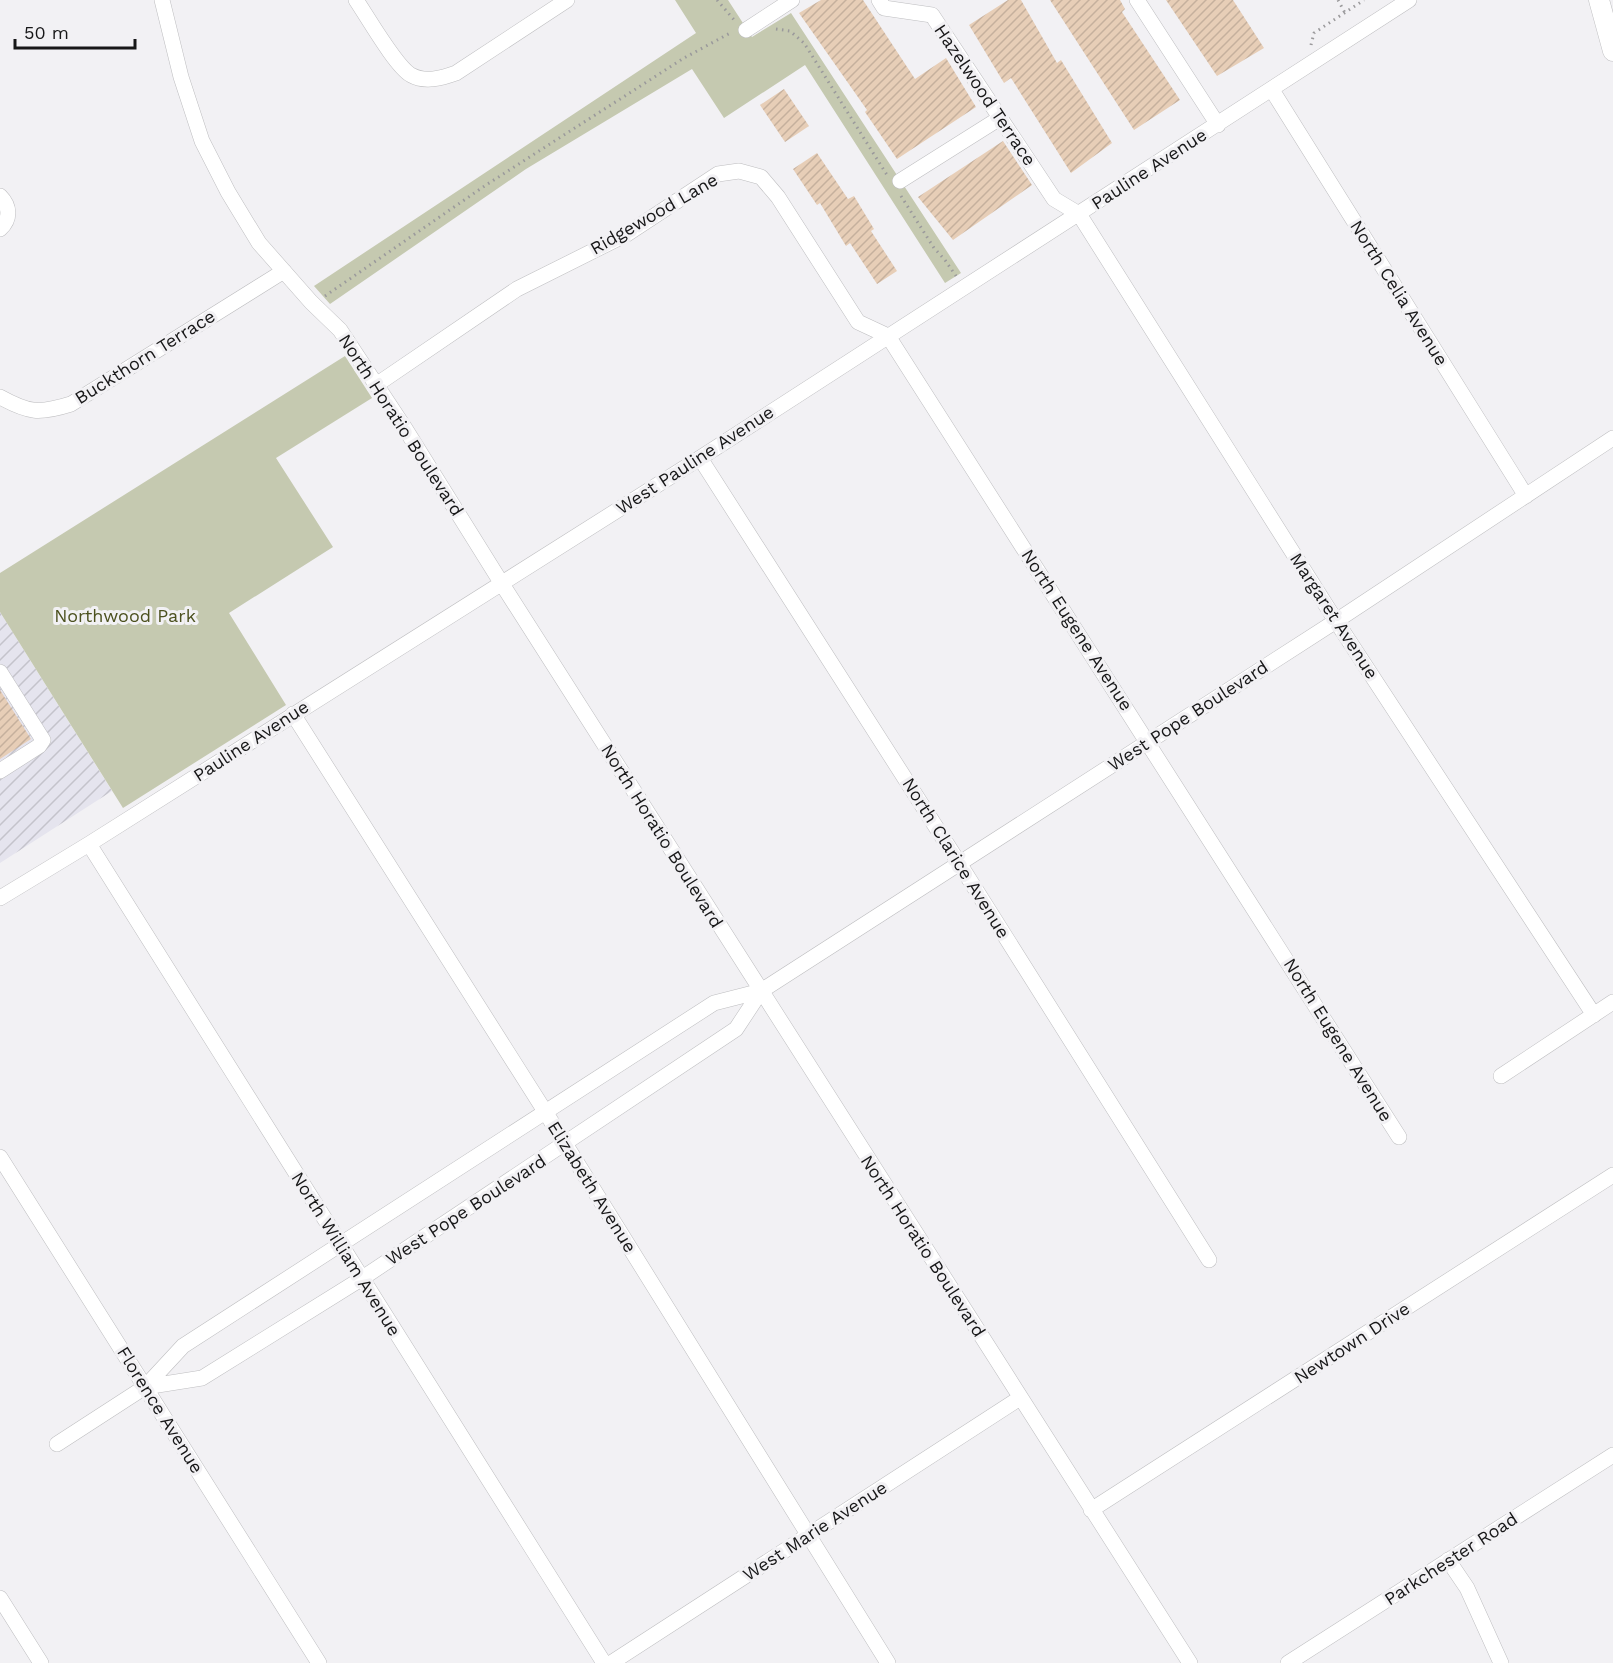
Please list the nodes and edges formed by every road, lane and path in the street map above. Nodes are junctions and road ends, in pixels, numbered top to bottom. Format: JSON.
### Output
{"nodes":[{"id":1,"x":162,"y":0,"type":"edge"},
{"id":2,"x":356,"y":0,"type":"edge"},
{"id":3,"x":567,"y":0,"type":"edge"},
{"id":4,"x":717,"y":0,"type":"edge"},
{"id":5,"x":792,"y":0,"type":"edge"},
{"id":6,"x":879,"y":0,"type":"edge"},
{"id":7,"x":1137,"y":0,"type":"edge"},
{"id":8,"x":1338,"y":0,"type":"edge"},
{"id":9,"x":1364,"y":0,"type":"edge"},
{"id":10,"x":1409,"y":0,"type":"edge"},
{"id":11,"x":1599,"y":0,"type":"edge"},
{"id":12,"x":1345,"y":12,"type":"junction"},
{"id":13,"x":744,"y":30,"type":"junction"},
{"id":14,"x":769,"y":30,"type":"dead end"},
{"id":15,"x":1613,"y":51,"type":"edge"},
{"id":16,"x":1306,"y":67,"type":"junction"},
{"id":17,"x":1272,"y":90,"type":"junction"},
{"id":18,"x":1000,"y":118,"type":"junction"},
{"id":19,"x":1218,"y":124,"type":"junction"},
{"id":20,"x":896,"y":183,"type":"junction"},
{"id":21,"x":0,"y":196,"type":"edge"},
{"id":22,"x":1079,"y":214,"type":"junction"},
{"id":23,"x":0,"y":229,"type":"edge"},
{"id":24,"x":284,"y":271,"type":"junction"},
{"id":25,"x":964,"y":288,"type":"junction"},
{"id":26,"x":314,"y":304,"type":"junction"},
{"id":27,"x":888,"y":336,"type":"junction"},
{"id":28,"x":376,"y":385,"type":"junction"},
{"id":29,"x":0,"y":397,"type":"edge"},
{"id":30,"x":1613,"y":438,"type":"edge"},
{"id":31,"x":700,"y":458,"type":"junction"},
{"id":32,"x":1526,"y":496,"type":"junction"},
{"id":33,"x":502,"y":584,"type":"junction"},
{"id":34,"x":1336,"y":621,"type":"junction"},
{"id":35,"x":0,"y":672,"type":"edge"},
{"id":36,"x":293,"y":714,"type":"junction"},
{"id":37,"x":1148,"y":742,"type":"junction"},
{"id":38,"x":0,"y":771,"type":"edge"},
{"id":39,"x":89,"y":844,"type":"junction"},
{"id":40,"x":960,"y":863,"type":"junction"},
{"id":41,"x":0,"y":898,"type":"edge"},
{"id":42,"x":760,"y":991,"type":"junction"},
{"id":43,"x":1613,"y":1002,"type":"edge"},
{"id":44,"x":1594,"y":1015,"type":"junction"},
{"id":45,"x":1501,"y":1076,"type":"dead end"},
{"id":46,"x":546,"y":1113,"type":"junction"},
{"id":47,"x":1400,"y":1137,"type":"dead end"},
{"id":48,"x":565,"y":1144,"type":"junction"},
{"id":49,"x":0,"y":1157,"type":"edge"},
{"id":50,"x":1613,"y":1175,"type":"edge"},
{"id":51,"x":339,"y":1245,"type":"junction"},
{"id":52,"x":1209,"y":1260,"type":"dead end"},
{"id":53,"x":361,"y":1279,"type":"junction"},
{"id":54,"x":145,"y":1387,"type":"junction"},
{"id":55,"x":1020,"y":1398,"type":"junction"},
{"id":56,"x":57,"y":1444,"type":"dead end"},
{"id":57,"x":1613,"y":1455,"type":"edge"},
{"id":58,"x":1092,"y":1510,"type":"junction"},
{"id":59,"x":808,"y":1536,"type":"junction"},
{"id":60,"x":1448,"y":1560,"type":"junction"},
{"id":61,"x":0,"y":1599,"type":"edge"},
{"id":62,"x":41,"y":1663,"type":"edge"},
{"id":63,"x":319,"y":1663,"type":"edge"},
{"id":64,"x":604,"y":1663,"type":"edge"},
{"id":65,"x":611,"y":1663,"type":"edge"},
{"id":66,"x":888,"y":1663,"type":"edge"},
{"id":67,"x":1190,"y":1663,"type":"edge"},
{"id":68,"x":1288,"y":1663,"type":"edge"},
{"id":69,"x":1501,"y":1663,"type":"edge"}],
"edges":[{"from":1,"to":24,"type":"street","name":"North Horatio Boulevard"},
{"from":2,"to":3,"type":"street"},
{"from":4,"to":13,"type":"path"},
{"from":5,"to":13,"type":"street"},
{"from":6,"to":18,"type":"street","name":"Hazelwood Terrace"},
{"from":7,"to":19,"type":"street"},
{"from":8,"to":12,"type":"path"},
{"from":9,"to":12,"type":"path"},
{"from":10,"to":16,"type":"street","name":"Pauline Avenue"},
{"from":11,"to":15,"type":"main road"},
{"from":12,"to":16,"type":"path"},
{"from":13,"to":26,"type":"path"},
{"from":14,"to":20,"type":"path"},
{"from":16,"to":17,"type":"street","name":"Pauline Avenue"},
{"from":17,"to":19,"type":"street","name":"Pauline Avenue"},
{"from":17,"to":32,"type":"street","name":"North Celia Avenue"},
{"from":18,"to":20,"type":"street"},
{"from":18,"to":22,"type":"street","name":"Hazelwood Terrace"},
{"from":19,"to":22,"type":"street","name":"Pauline Avenue"},
{"from":20,"to":25,"type":"path"},
{"from":21,"to":23,"type":"street"},
{"from":22,"to":25,"type":"street","name":"Pauline Avenue"},
{"from":22,"to":34,"type":"street","name":"Margaret Avenue"},
{"from":24,"to":26,"type":"street","name":"North Horatio Boulevard"},
{"from":24,"to":29,"type":"street","name":"Buckthorn Terrace"},
{"from":25,"to":27,"type":"street","name":"Pauline Avenue"},
{"from":26,"to":28,"type":"street","name":"North Horatio Boulevard"},
{"from":27,"to":28,"type":"street","name":"Ridgewood Lane"},
{"from":27,"to":31,"type":"street","name":"West Pauline Avenue"},
{"from":27,"to":37,"type":"street","name":"North Eugene Avenue"},
{"from":28,"to":33,"type":"street","name":"North Horatio Boulevard"},
{"from":30,"to":32,"type":"street","name":"West Pope Boulevard"},
{"from":31,"to":33,"type":"street","name":"West Pauline Avenue"},
{"from":31,"to":40,"type":"street","name":"North Clarice Avenue"},
{"from":32,"to":34,"type":"street","name":"West Pope Boulevard"},
{"from":33,"to":36,"type":"street","name":"Pauline Avenue"},
{"from":33,"to":42,"type":"street","name":"North Horatio Boulevard"},
{"from":34,"to":37,"type":"street","name":"West Pope Boulevard"},
{"from":34,"to":44,"type":"street","name":"Margaret Avenue"},
{"from":35,"to":38,"type":"street"},
{"from":36,"to":39,"type":"street","name":"Pauline Avenue"},
{"from":36,"to":46,"type":"street","name":"Elizabeth Avenue"},
{"from":37,"to":40,"type":"street","name":"West Pope Boulevard"},
{"from":37,"to":47,"type":"street","name":"North Eugene Avenue"},
{"from":39,"to":41,"type":"street","name":"Pauline Avenue"},
{"from":39,"to":51,"type":"street","name":"North William Avenue"},
{"from":40,"to":42,"type":"street","name":"West Pope Boulevard"},
{"from":40,"to":52,"type":"street","name":"North Clarice Avenue"},
{"from":42,"to":46,"type":"street","name":"West Pope Boulevard"},
{"from":42,"to":48,"type":"street","name":"West Pope Boulevard"},
{"from":42,"to":55,"type":"street","name":"North Horatio Boulevard"},
{"from":43,"to":44,"type":"street"},
{"from":44,"to":45,"type":"street"},
{"from":46,"to":48,"type":"street","name":"Elizabeth Avenue"},
{"from":46,"to":51,"type":"street","name":"West Pope Boulevard"},
{"from":48,"to":53,"type":"street","name":"West Pope Boulevard"},
{"from":48,"to":59,"type":"street","name":"Elizabeth Avenue"},
{"from":49,"to":54,"type":"street","name":"Florence Avenue"},
{"from":50,"to":58,"type":"street","name":"Newtown Drive"},
{"from":51,"to":53,"type":"street","name":"North William Avenue"},
{"from":51,"to":54,"type":"street","name":"West Pope Boulevard"},
{"from":53,"to":54,"type":"street","name":"West Pope Boulevard"},
{"from":53,"to":64,"type":"street","name":"North William Avenue"},
{"from":54,"to":56,"type":"street","name":"West Pope Boulevard"},
{"from":54,"to":63,"type":"street","name":"Florence Avenue"},
{"from":55,"to":58,"type":"street","name":"North Horatio Boulevard"},
{"from":55,"to":59,"type":"street","name":"West Marie Avenue"},
{"from":57,"to":60,"type":"street","name":"Parkchester Road"},
{"from":58,"to":67,"type":"street","name":"North Horatio Boulevard"},
{"from":59,"to":65,"type":"street","name":"West Marie Avenue"},
{"from":59,"to":66,"type":"street","name":"Elizabeth Avenue"},
{"from":60,"to":68,"type":"street","name":"Parkchester Road"},
{"from":60,"to":69,"type":"street"},
{"from":61,"to":62,"type":"street"}]}
